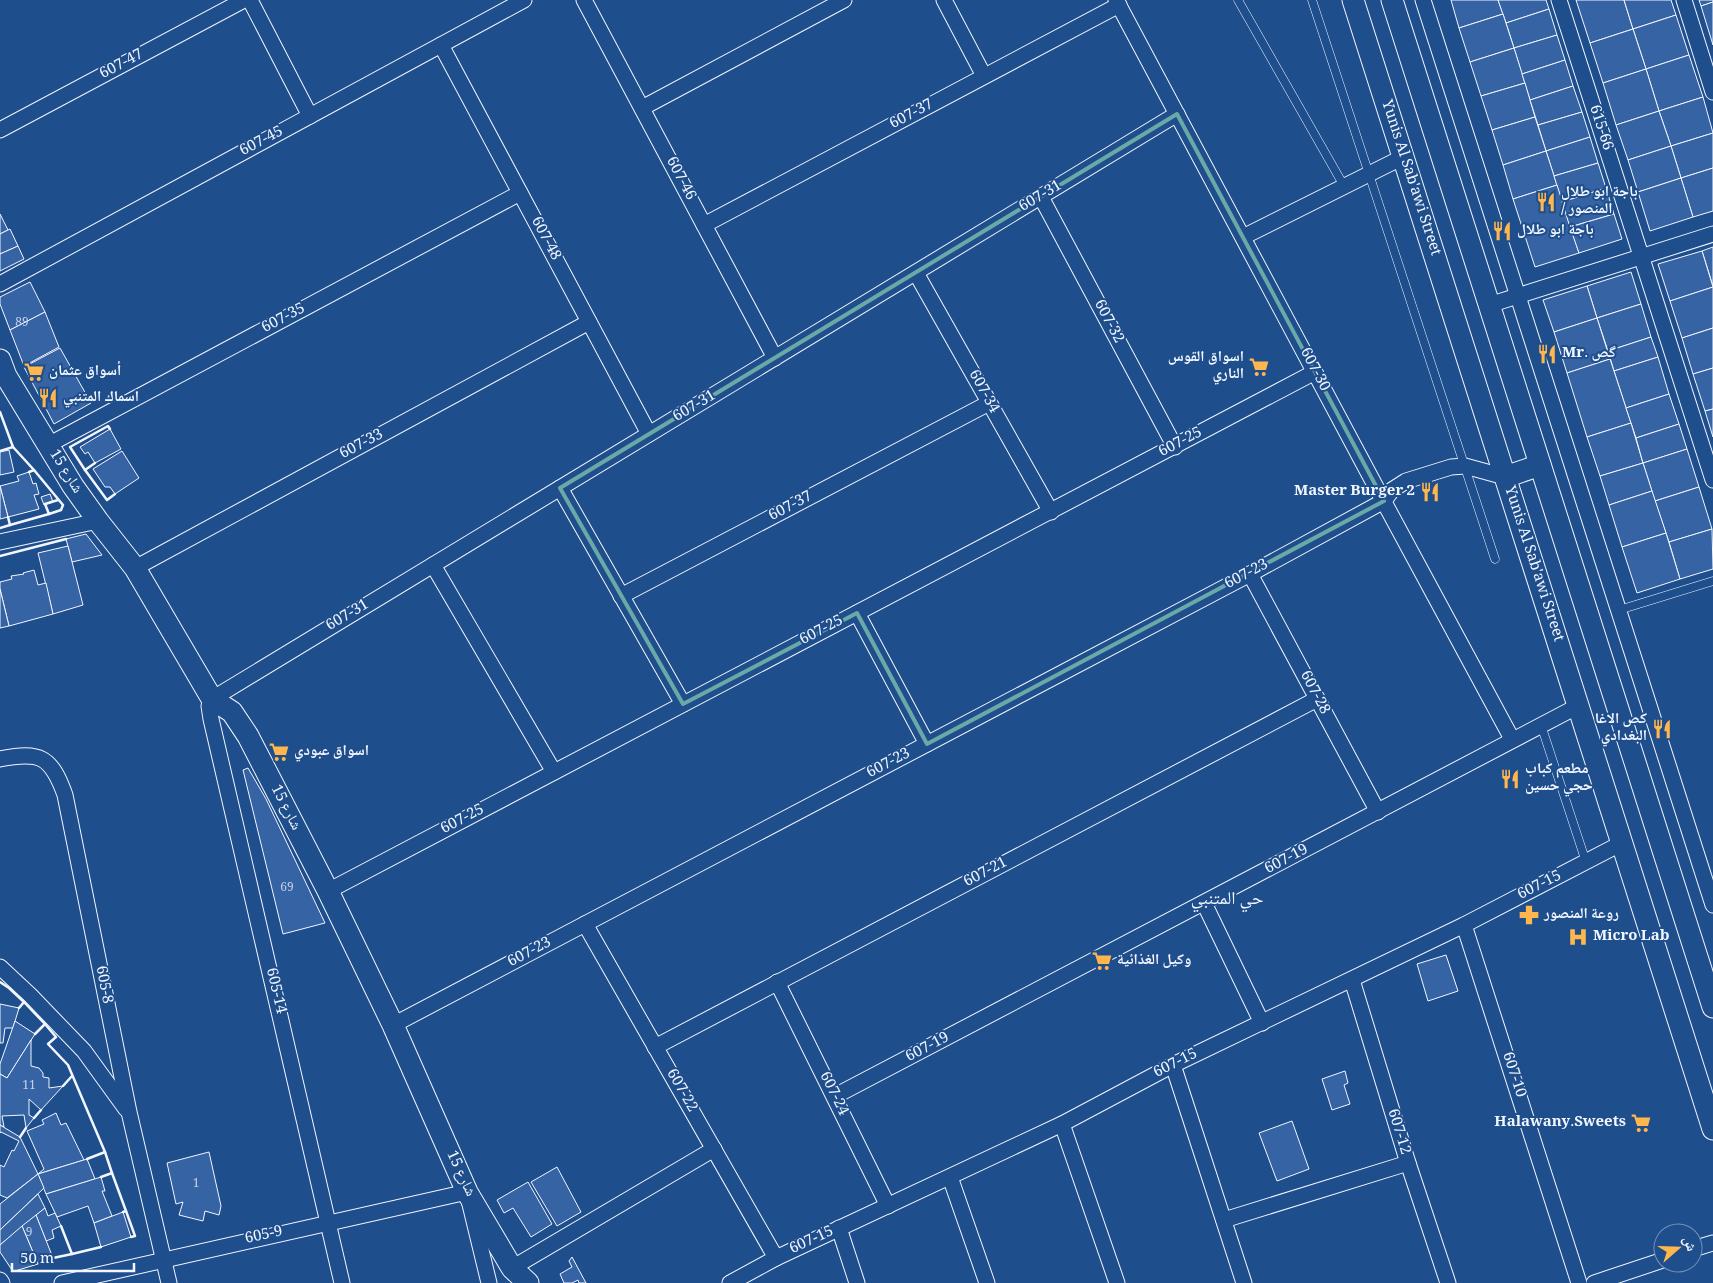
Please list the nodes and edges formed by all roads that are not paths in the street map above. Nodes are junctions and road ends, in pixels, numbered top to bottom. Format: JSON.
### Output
{"nodes":[{"id":1,"x":244,"y":0,"type":"edge"},
{"id":2,"x":250,"y":0,"type":"edge"},
{"id":3,"x":524,"y":0,"type":"edge"},
{"id":4,"x":584,"y":0,"type":"edge"},
{"id":5,"x":844,"y":0,"type":"edge"},
{"id":6,"x":944,"y":0,"type":"edge"},
{"id":7,"x":1238,"y":0,"type":"edge"},
{"id":8,"x":1312,"y":0,"type":"edge"},
{"id":9,"x":1353,"y":0,"type":"edge"},
{"id":10,"x":1392,"y":0,"type":"edge"},
{"id":11,"x":1423,"y":0,"type":"edge"},
{"id":12,"x":1560,"y":0,"type":"edge"},
{"id":13,"x":1684,"y":0,"type":"edge"},
{"id":14,"x":1118,"y":3,"type":"edge"},
{"id":15,"x":441,"y":45,"type":"junction"},
{"id":16,"x":984,"y":76,"type":"junction"},
{"id":17,"x":1713,"y":92,"type":"edge"},
{"id":18,"x":642,"y":108,"type":"junction"},
{"id":19,"x":1177,"y":114,"type":"junction"},
{"id":20,"x":310,"y":116,"type":"junction"},
{"id":21,"x":0,"y":130,"type":"edge"},
{"id":22,"x":1404,"y":157,"type":"junction"},
{"id":23,"x":1369,"y":174,"type":"junction"},
{"id":24,"x":1344,"y":186,"type":"junction"},
{"id":25,"x":520,"y":193,"type":"junction"},
{"id":26,"x":1041,"y":197,"type":"junction"},
{"id":27,"x":704,"y":224,"type":"junction"},
{"id":28,"x":1713,"y":234,"type":"edge"},
{"id":29,"x":1243,"y":237,"type":"junction"},
{"id":30,"x":1641,"y":256,"type":"junction"},
{"id":31,"x":916,"y":272,"type":"junction"},
{"id":32,"x":0,"y":284,"type":"edge"},
{"id":33,"x":1518,"y":296,"type":"junction"},
{"id":34,"x":1489,"y":305,"type":"junction"},
{"id":35,"x":589,"y":322,"type":"junction"},
{"id":36,"x":775,"y":358,"type":"junction"},
{"id":37,"x":0,"y":360,"type":"edge"},
{"id":38,"x":1316,"y":372,"type":"junction"},
{"id":39,"x":989,"y":403,"type":"junction"},
{"id":40,"x":650,"y":434,"type":"junction"},
{"id":41,"x":48,"y":445,"type":"junction"},
{"id":42,"x":1175,"y":446,"type":"junction"},
{"id":43,"x":1540,"y":465,"type":"junction"},
{"id":44,"x":1465,"y":466,"type":"junction"},
{"id":45,"x":1505,"y":477,"type":"junction"},
{"id":46,"x":1713,"y":480,"type":"edge"},
{"id":47,"x":560,"y":488,"type":"junction"},
{"id":48,"x":1384,"y":501,"type":"junction"},
{"id":49,"x":1051,"y":512,"type":"junction"},
{"id":50,"x":98,"y":522,"type":"junction"},
{"id":51,"x":0,"y":542,"type":"edge"},
{"id":52,"x":1495,"y":559,"type":"dead end"},
{"id":53,"x":433,"y":565,"type":"junction"},
{"id":54,"x":135,"y":568,"type":"junction"},
{"id":55,"x":1250,"y":574,"type":"junction"},
{"id":56,"x":1713,"y":581,"type":"edge"},
{"id":57,"x":621,"y":596,"type":"junction"},
{"id":58,"x":1619,"y":610,"type":"junction"},
{"id":59,"x":857,"y":613,"type":"junction"},
{"id":60,"x":212,"y":699,"type":"junction"},
{"id":61,"x":1317,"y":699,"type":"junction"},
{"id":62,"x":683,"y":704,"type":"junction"},
{"id":63,"x":1578,"y":706,"type":"junction"},
{"id":64,"x":1541,"y":724,"type":"junction"},
{"id":65,"x":1512,"y":739,"type":"junction"},
{"id":66,"x":927,"y":744,"type":"junction"},
{"id":67,"x":0,"y":759,"type":"edge"},
{"id":68,"x":554,"y":772,"type":"junction"},
{"id":69,"x":1378,"y":812,"type":"junction"},
{"id":70,"x":1622,"y":843,"type":"junction"},
{"id":71,"x":1586,"y":862,"type":"junction"},
{"id":72,"x":328,"y":891,"type":"junction"},
{"id":73,"x":1204,"y":903,"type":"junction"},
{"id":74,"x":1713,"y":904,"type":"edge"},
{"id":75,"x":585,"y":924,"type":"junction"},
{"id":76,"x":1464,"y":925,"type":"junction"},
{"id":77,"x":0,"y":967,"type":"edge"},
{"id":78,"x":1352,"y":980,"type":"junction"},
{"id":79,"x":777,"y":982,"type":"junction"},
{"id":80,"x":1713,"y":1007,"type":"edge"},
{"id":81,"x":1262,"y":1023,"type":"junction"},
{"id":82,"x":392,"y":1025,"type":"junction"},
{"id":83,"x":655,"y":1047,"type":"junction"},
{"id":84,"x":1173,"y":1065,"type":"junction"},
{"id":85,"x":834,"y":1096,"type":"junction"},
{"id":86,"x":129,"y":1112,"type":"junction"},
{"id":87,"x":1062,"y":1124,"type":"junction"},
{"id":88,"x":1713,"y":1128,"type":"edge"},
{"id":89,"x":714,"y":1149,"type":"junction"},
{"id":90,"x":1408,"y":1163,"type":"junction"},
{"id":91,"x":950,"y":1177,"type":"junction"},
{"id":92,"x":467,"y":1192,"type":"junction"},
{"id":93,"x":888,"y":1206,"type":"junction"},
{"id":94,"x":1224,"y":1220,"type":"junction"},
{"id":95,"x":328,"y":1223,"type":"junction"},
{"id":96,"x":840,"y":1228,"type":"junction"},
{"id":97,"x":776,"y":1258,"type":"junction"},
{"id":98,"x":164,"y":1259,"type":"junction"},
{"id":99,"x":1653,"y":1263,"type":"edge"},
{"id":100,"x":512,"y":1268,"type":"junction"},
{"id":101,"x":62,"y":1283,"type":"edge"},
{"id":102,"x":169,"y":1283,"type":"edge"},
{"id":103,"x":342,"y":1283,"type":"edge"},
{"id":104,"x":489,"y":1283,"type":"edge"},
{"id":105,"x":528,"y":1283,"type":"edge"},
{"id":106,"x":730,"y":1283,"type":"edge"},
{"id":107,"x":857,"y":1283,"type":"edge"},
{"id":108,"x":987,"y":1283,"type":"edge"},
{"id":109,"x":1117,"y":1283,"type":"edge"},
{"id":110,"x":1244,"y":1283,"type":"edge"},
{"id":111,"x":1448,"y":1283,"type":"edge"},
{"id":112,"x":1579,"y":1283,"type":"edge"},
{"id":113,"x":1594,"y":1283,"type":"edge"}],
"edges":[{"from":1,"to":21,"type":"street","name":"607-47"},
{"from":2,"to":20,"type":"street"},
{"from":3,"to":15,"type":"street","name":"607-45"},
{"from":4,"to":18,"type":"street","name":"607-46"},
{"from":5,"to":18,"type":"street"},
{"from":6,"to":16,"type":"street"},
{"from":7,"to":24,"type":"lane"},
{"from":8,"to":23,"type":"lane"},
{"from":9,"to":22,"type":"main road","name":"Yunis Al Sab'awi Street"},
{"from":10,"to":34,"type":"main road"},
{"from":11,"to":33,"type":"street"},
{"from":12,"to":30,"type":"street","name":"615-66"},
{"from":13,"to":17,"type":"street"},
{"from":14,"to":16,"type":"street","name":"607-37"},
{"from":14,"to":19,"type":"street","name":"607-30"},
{"from":15,"to":20,"type":"street","name":"607-45"},
{"from":15,"to":25,"type":"street","name":"607-48"},
{"from":16,"to":27,"type":"street","name":"607-37"},
{"from":18,"to":27,"type":"street","name":"607-46"},
{"from":19,"to":26,"type":"street","name":"607-31"},
{"from":19,"to":29,"type":"street","name":"607-30"},
{"from":20,"to":32,"type":"street","name":"607-45"},
{"from":22,"to":23,"type":"street"},
{"from":22,"to":45,"type":"main road","name":"Yunis Al Sab'awi Street"},
{"from":23,"to":24,"type":"street"},
{"from":23,"to":44,"type":"lane"},
{"from":24,"to":29,"type":"street"},
{"from":25,"to":35,"type":"street","name":"607-48"},
{"from":25,"to":41,"type":"street","name":"607-35"},
{"from":26,"to":31,"type":"street","name":"607-31"},
{"from":26,"to":42,"type":"street","name":"607-32"},
{"from":27,"to":36,"type":"street","name":"607-46"},
{"from":28,"to":30,"type":"street"},
{"from":29,"to":38,"type":"street","name":"607-30"},
{"from":30,"to":33,"type":"street"},
{"from":30,"to":46,"type":"street","name":"615-66"},
{"from":31,"to":36,"type":"street","name":"607-31"},
{"from":31,"to":39,"type":"street","name":"607-34"},
{"from":33,"to":34,"type":"street"},
{"from":33,"to":58,"type":"street"},
{"from":34,"to":43,"type":"main road"},
{"from":35,"to":40,"type":"street","name":"607-48"},
{"from":35,"to":54,"type":"street","name":"607-33"},
{"from":36,"to":40,"type":"street","name":"607-31"},
{"from":37,"to":41,"type":"main road","name":"شارع 15"},
{"from":38,"to":42,"type":"street","name":"607-25"},
{"from":38,"to":48,"type":"street","name":"607-30"},
{"from":39,"to":49,"type":"street","name":"607-34"},
{"from":39,"to":57,"type":"street","name":"607-37"},
{"from":40,"to":47,"type":"street","name":"607-31"},
{"from":41,"to":50,"type":"main road","name":"شارع 15"},
{"from":42,"to":49,"type":"street","name":"607-25"},
{"from":43,"to":45,"type":"main road"},
{"from":43,"to":80,"type":"main road"},
{"from":44,"to":45,"type":"street"},
{"from":44,"to":48,"type":"street","name":"607-23"},
{"from":44,"to":52,"type":"lane"},
{"from":45,"to":63,"type":"main road","name":"Yunis Al Sab'awi Street"},
{"from":47,"to":53,"type":"street","name":"607-31"},
{"from":47,"to":57,"type":"street"},
{"from":48,"to":55,"type":"street","name":"607-23"},
{"from":48,"to":65,"type":"street","name":"607-30"},
{"from":49,"to":59,"type":"street","name":"607-25"},
{"from":50,"to":51,"type":"street"},
{"from":50,"to":54,"type":"main road","name":"شارع 15"},
{"from":53,"to":60,"type":"street","name":"607-31"},
{"from":53,"to":68,"type":"street"},
{"from":54,"to":60,"type":"main road","name":"شارع 15"},
{"from":55,"to":61,"type":"street","name":"607-28"},
{"from":55,"to":66,"type":"street","name":"607-23"},
{"from":56,"to":58,"type":"lane"},
{"from":57,"to":62,"type":"street"},
{"from":58,"to":74,"type":"street"},
{"from":59,"to":62,"type":"street","name":"607-25"},
{"from":59,"to":66,"type":"street"},
{"from":60,"to":72,"type":"main road","name":"شارع 15"},
{"from":60,"to":95,"type":"street","name":"605-14"},
{"from":61,"to":69,"type":"street","name":"607-28"},
{"from":61,"to":79,"type":"street","name":"607-21"},
{"from":62,"to":68,"type":"street","name":"607-25"},
{"from":63,"to":64,"type":"street","name":"607-19"},
{"from":63,"to":70,"type":"main road","name":"Yunis Al Sab'awi Street"},
{"from":64,"to":65,"type":"street","name":"607-19"},
{"from":64,"to":71,"type":"lane"},
{"from":65,"to":69,"type":"street","name":"607-19"},
{"from":66,"to":75,"type":"street","name":"607-23"},
{"from":67,"to":86,"type":"street","name":"605-8"},
{"from":68,"to":72,"type":"street","name":"607-25"},
{"from":69,"to":73,"type":"street","name":"607-19"},
{"from":70,"to":71,"type":"street","name":"607-15"},
{"from":70,"to":88,"type":"main road","name":"Yunis Al Sab'awi Street"},
{"from":71,"to":76,"type":"street","name":"607-15"},
{"from":72,"to":82,"type":"main road","name":"شارع 15"},
{"from":73,"to":81,"type":"street"},
{"from":73,"to":85,"type":"street","name":"607-19"},
{"from":75,"to":82,"type":"street","name":"607-23"},
{"from":75,"to":83,"type":"street","name":"607-22"},
{"from":76,"to":78,"type":"street","name":"607-15"},
{"from":76,"to":112,"type":"street","name":"607-10"},
{"from":77,"to":86,"type":"street"},
{"from":78,"to":81,"type":"street","name":"607-15"},
{"from":78,"to":90,"type":"street","name":"607-12"},
{"from":79,"to":83,"type":"street","name":"607-21"},
{"from":79,"to":85,"type":"street","name":"607-24"},
{"from":81,"to":84,"type":"street","name":"607-15"},
{"from":82,"to":92,"type":"main road","name":"شارع 15"},
{"from":83,"to":89,"type":"street","name":"607-22"},
{"from":84,"to":87,"type":"street","name":"607-15"},
{"from":84,"to":94,"type":"street"},
{"from":85,"to":93,"type":"street","name":"607-24"},
{"from":86,"to":98,"type":"street","name":"605-8"},
{"from":87,"to":91,"type":"street","name":"607-15"},
{"from":87,"to":109,"type":"street"},
{"from":89,"to":97,"type":"street","name":"607-22"},
{"from":89,"to":100,"type":"street"},
{"from":90,"to":94,"type":"street"},
{"from":90,"to":111,"type":"street","name":"607-12"},
{"from":91,"to":93,"type":"street","name":"607-15"},
{"from":91,"to":108,"type":"street"},
{"from":92,"to":95,"type":"street","name":"605-9"},
{"from":92,"to":100,"type":"main road","name":"شارع 15"},
{"from":92,"to":104,"type":"street"},
{"from":93,"to":96,"type":"street","name":"607-15"},
{"from":94,"to":110,"type":"street"},
{"from":95,"to":98,"type":"street","name":"605-9"},
{"from":95,"to":103,"type":"street","name":"605-14"},
{"from":96,"to":97,"type":"street","name":"607-15"},
{"from":96,"to":107,"type":"street"},
{"from":97,"to":106,"type":"street","name":"607-15"},
{"from":98,"to":101,"type":"street","name":"605-9"},
{"from":98,"to":102,"type":"street","name":"605-8"},
{"from":99,"to":113,"type":"street"},
{"from":100,"to":105,"type":"main road","name":"شارع 15"}]}
